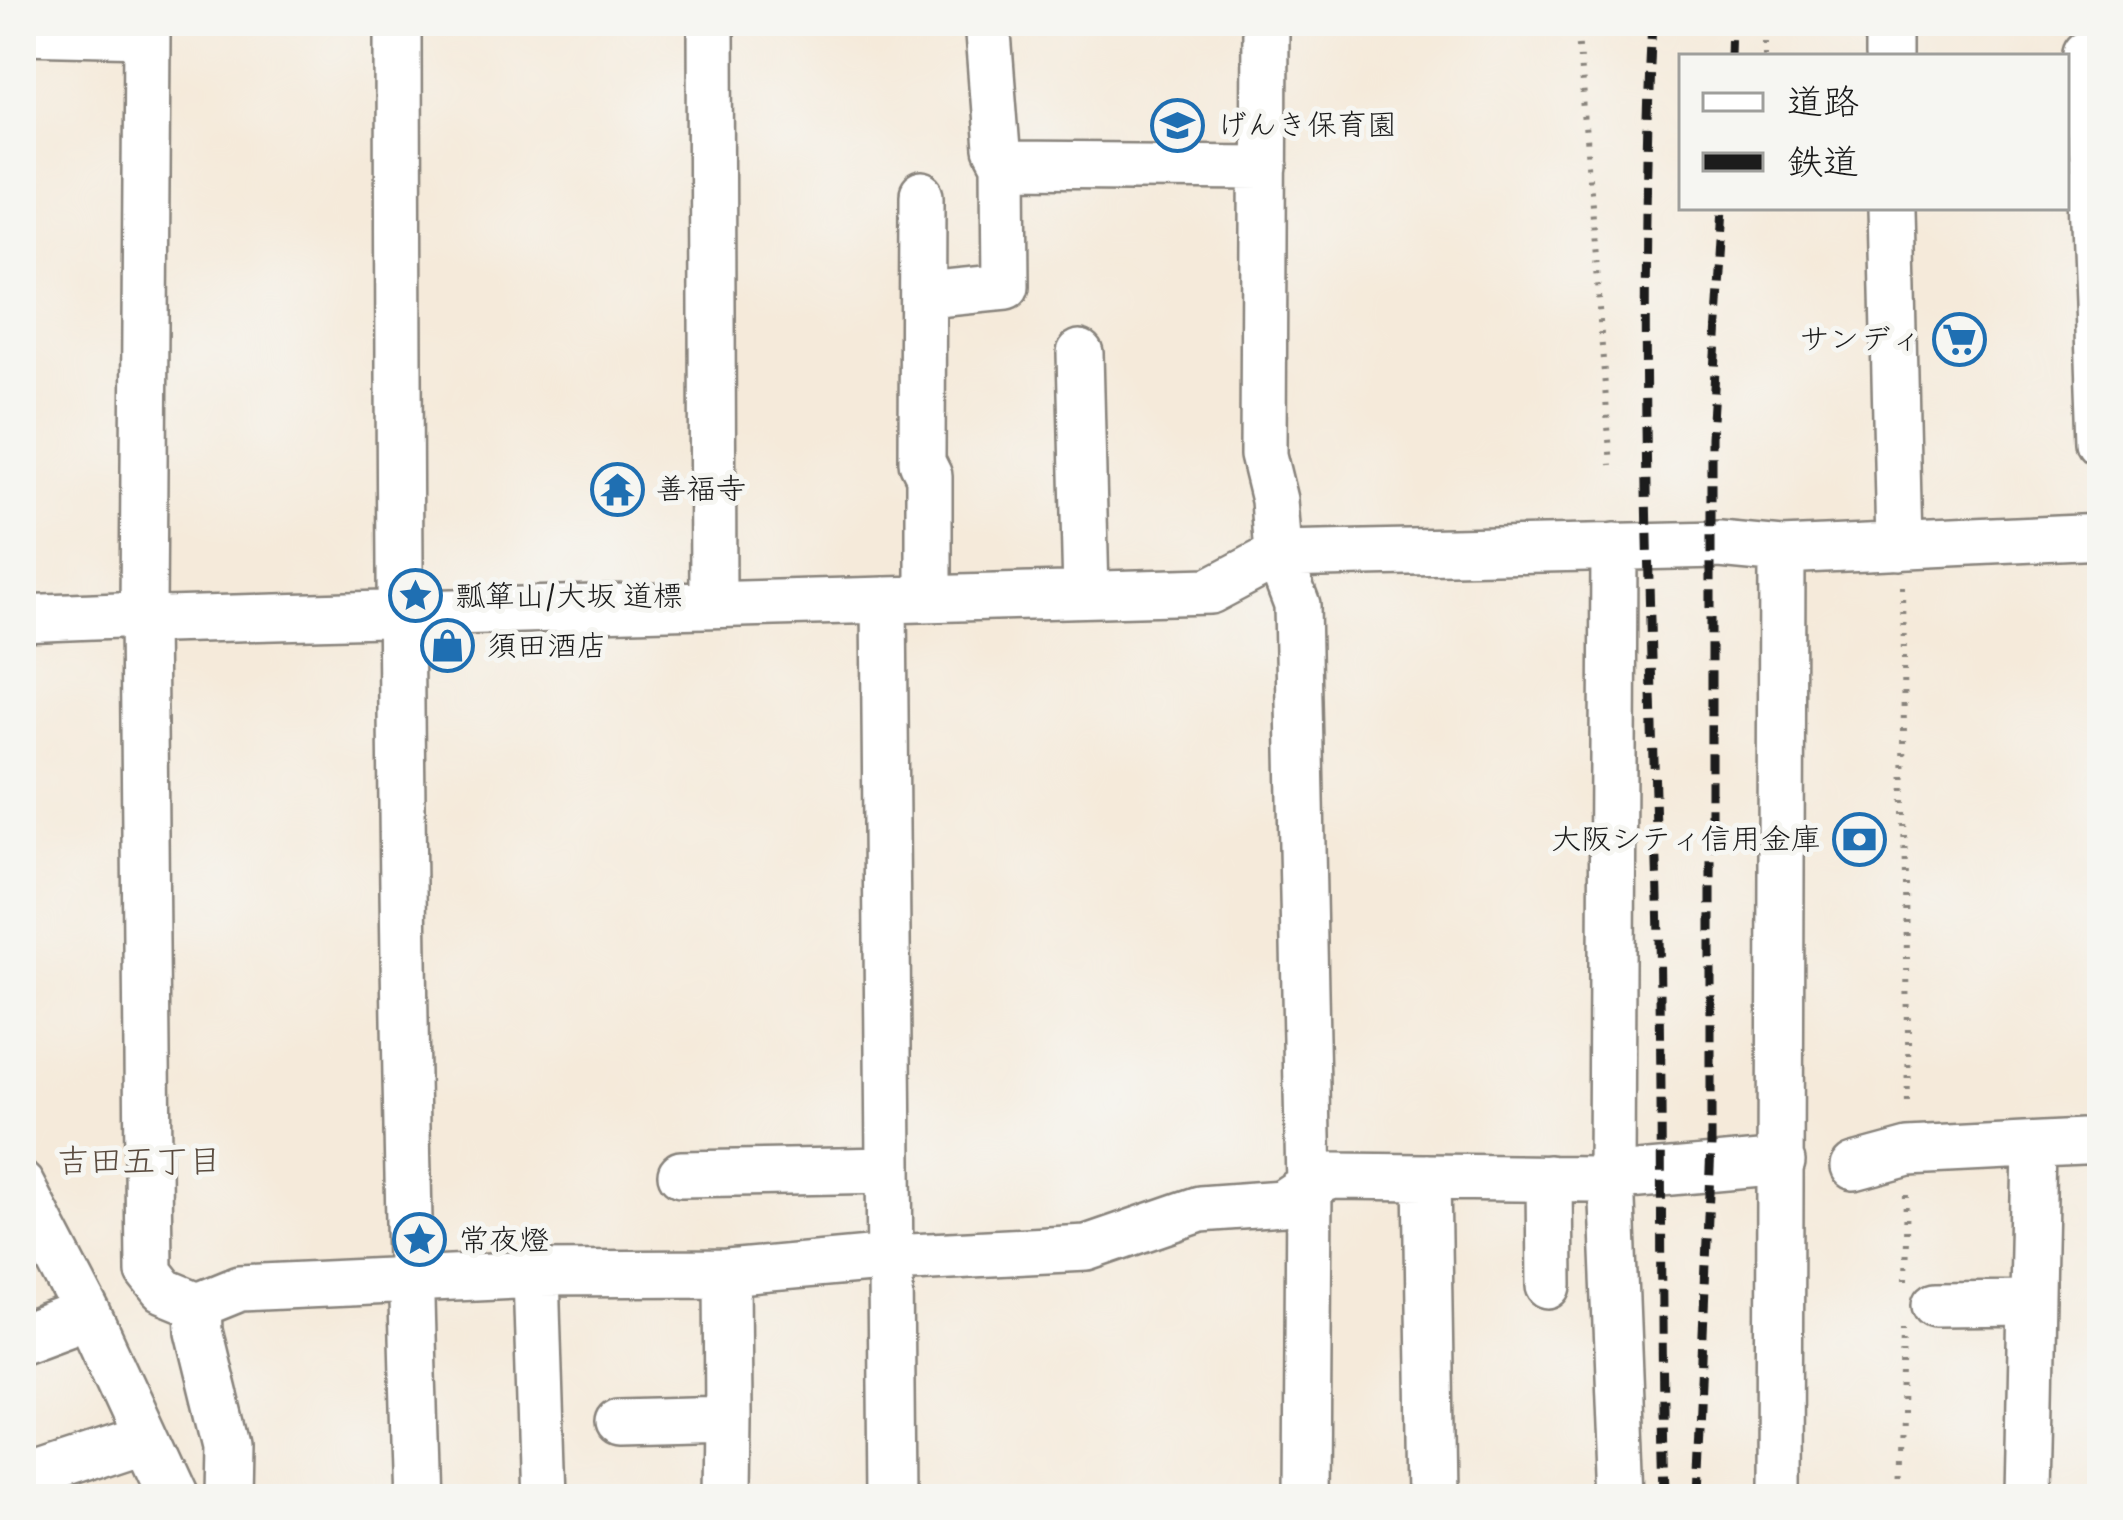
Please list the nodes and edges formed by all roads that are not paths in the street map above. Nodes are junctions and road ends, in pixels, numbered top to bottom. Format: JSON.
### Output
{"nodes":[{"id":1,"x":398,"y":21,"type":"edge"},
{"id":2,"x":711,"y":21,"type":"edge"},
{"id":3,"x":987,"y":21,"type":"edge"},
{"id":4,"x":1265,"y":21,"type":"edge"},
{"id":5,"x":1888,"y":21,"type":"edge"},
{"id":6,"x":132,"y":27,"type":"edge"},
{"id":7,"x":25,"y":28,"type":"edge"},
{"id":8,"x":1888,"y":54,"type":"edge"},
{"id":9,"x":2088,"y":56,"type":"dead end"},
{"id":10,"x":1005,"y":165,"type":"junction"},
{"id":11,"x":1264,"y":167,"type":"junction"},
{"id":12,"x":923,"y":196,"type":"dead end"},
{"id":13,"x":1892,"y":210,"type":"edge"},
{"id":14,"x":926,"y":295,"type":"junction"},
{"id":15,"x":1080,"y":353,"type":"dead end"},
{"id":16,"x":2102,"y":442,"type":"edge"},
{"id":17,"x":2102,"y":536,"type":"edge"},
{"id":18,"x":1614,"y":548,"type":"junction"},
{"id":19,"x":1782,"y":551,"type":"junction"},
{"id":20,"x":1278,"y":555,"type":"junction"},
{"id":21,"x":1900,"y":561,"type":"junction"},
{"id":22,"x":1086,"y":595,"type":"junction"},
{"id":23,"x":906,"y":598,"type":"junction"},
{"id":24,"x":713,"y":603,"type":"junction"},
{"id":25,"x":400,"y":611,"type":"junction"},
{"id":26,"x":143,"y":614,"type":"junction"},
{"id":27,"x":21,"y":619,"type":"edge"},
{"id":28,"x":2102,"y":1142,"type":"edge"},
{"id":29,"x":2035,"y":1147,"type":"junction"},
{"id":30,"x":1781,"y":1162,"type":"junction"},
{"id":31,"x":1854,"y":1167,"type":"dead end"},
{"id":32,"x":889,"y":1170,"type":"junction"},
{"id":33,"x":681,"y":1174,"type":"dead end"},
{"id":34,"x":1427,"y":1177,"type":"junction"},
{"id":35,"x":1611,"y":1177,"type":"junction"},
{"id":36,"x":1549,"y":1178,"type":"junction"},
{"id":37,"x":21,"y":1185,"type":"edge"},
{"id":38,"x":1309,"y":1185,"type":"junction"},
{"id":39,"x":891,"y":1258,"type":"junction"},
{"id":40,"x":727,"y":1273,"type":"junction"},
{"id":41,"x":536,"y":1274,"type":"junction"},
{"id":42,"x":410,"y":1278,"type":"junction"},
{"id":43,"x":1550,"y":1286,"type":"dead end"},
{"id":44,"x":2032,"y":1303,"type":"junction"},
{"id":45,"x":1936,"y":1304,"type":"dead end"},
{"id":46,"x":198,"y":1305,"type":"junction"},
{"id":47,"x":88,"y":1314,"type":"junction"},
{"id":48,"x":21,"y":1339,"type":"edge"},
{"id":49,"x":728,"y":1419,"type":"junction"},
{"id":50,"x":619,"y":1422,"type":"dead end"},
{"id":51,"x":146,"y":1440,"type":"junction"},
{"id":52,"x":21,"y":1481,"type":"edge"},
{"id":53,"x":173,"y":1499,"type":"edge"},
{"id":54,"x":226,"y":1499,"type":"edge"},
{"id":55,"x":418,"y":1499,"type":"edge"},
{"id":56,"x":543,"y":1499,"type":"edge"},
{"id":57,"x":727,"y":1499,"type":"edge"},
{"id":58,"x":892,"y":1499,"type":"edge"},
{"id":59,"x":1307,"y":1499,"type":"edge"},
{"id":60,"x":1432,"y":1499,"type":"edge"},
{"id":61,"x":1624,"y":1499,"type":"edge"},
{"id":62,"x":1779,"y":1499,"type":"edge"},
{"id":63,"x":2028,"y":1499,"type":"edge"}],
"edges":[{"from":1,"to":25,"type":"street"},
{"from":2,"to":24,"type":"street"},
{"from":3,"to":10,"type":"street"},
{"from":4,"to":11,"type":"street"},
{"from":5,"to":8,"type":"street"},
{"from":6,"to":7,"type":"street"},
{"from":6,"to":26,"type":"street"},
{"from":9,"to":16,"type":"street"},
{"from":10,"to":11,"type":"street"},
{"from":10,"to":14,"type":"street"},
{"from":11,"to":20,"type":"street"},
{"from":12,"to":14,"type":"street"},
{"from":13,"to":21,"type":"street"},
{"from":14,"to":23,"type":"street"},
{"from":15,"to":22,"type":"street"},
{"from":17,"to":21,"type":"street"},
{"from":18,"to":19,"type":"street"},
{"from":18,"to":20,"type":"street"},
{"from":18,"to":35,"type":"street"},
{"from":19,"to":21,"type":"street"},
{"from":19,"to":30,"type":"street"},
{"from":20,"to":22,"type":"street"},
{"from":20,"to":38,"type":"street"},
{"from":22,"to":23,"type":"street"},
{"from":23,"to":24,"type":"street"},
{"from":23,"to":32,"type":"street"},
{"from":24,"to":25,"type":"street"},
{"from":25,"to":26,"type":"street"},
{"from":25,"to":42,"type":"street"},
{"from":26,"to":27,"type":"street"},
{"from":26,"to":46,"type":"street"},
{"from":28,"to":29,"type":"street"},
{"from":29,"to":31,"type":"street"},
{"from":29,"to":44,"type":"street"},
{"from":30,"to":35,"type":"street"},
{"from":30,"to":62,"type":"street"},
{"from":32,"to":33,"type":"street"},
{"from":32,"to":39,"type":"street"},
{"from":34,"to":36,"type":"street"},
{"from":34,"to":38,"type":"street"},
{"from":34,"to":60,"type":"street"},
{"from":35,"to":36,"type":"street"},
{"from":35,"to":61,"type":"street"},
{"from":36,"to":43,"type":"street"},
{"from":37,"to":47,"type":"street"},
{"from":38,"to":39,"type":"street"},
{"from":38,"to":59,"type":"street"},
{"from":39,"to":40,"type":"street"},
{"from":39,"to":58,"type":"street"},
{"from":40,"to":41,"type":"street"},
{"from":40,"to":49,"type":"street"},
{"from":41,"to":42,"type":"street"},
{"from":41,"to":56,"type":"street"},
{"from":42,"to":46,"type":"street"},
{"from":42,"to":55,"type":"street"},
{"from":44,"to":45,"type":"street"},
{"from":44,"to":63,"type":"street"},
{"from":46,"to":54,"type":"street"},
{"from":47,"to":48,"type":"street"},
{"from":47,"to":51,"type":"street"},
{"from":49,"to":50,"type":"street"},
{"from":49,"to":57,"type":"street"},
{"from":51,"to":52,"type":"street"},
{"from":51,"to":53,"type":"street"}]}
